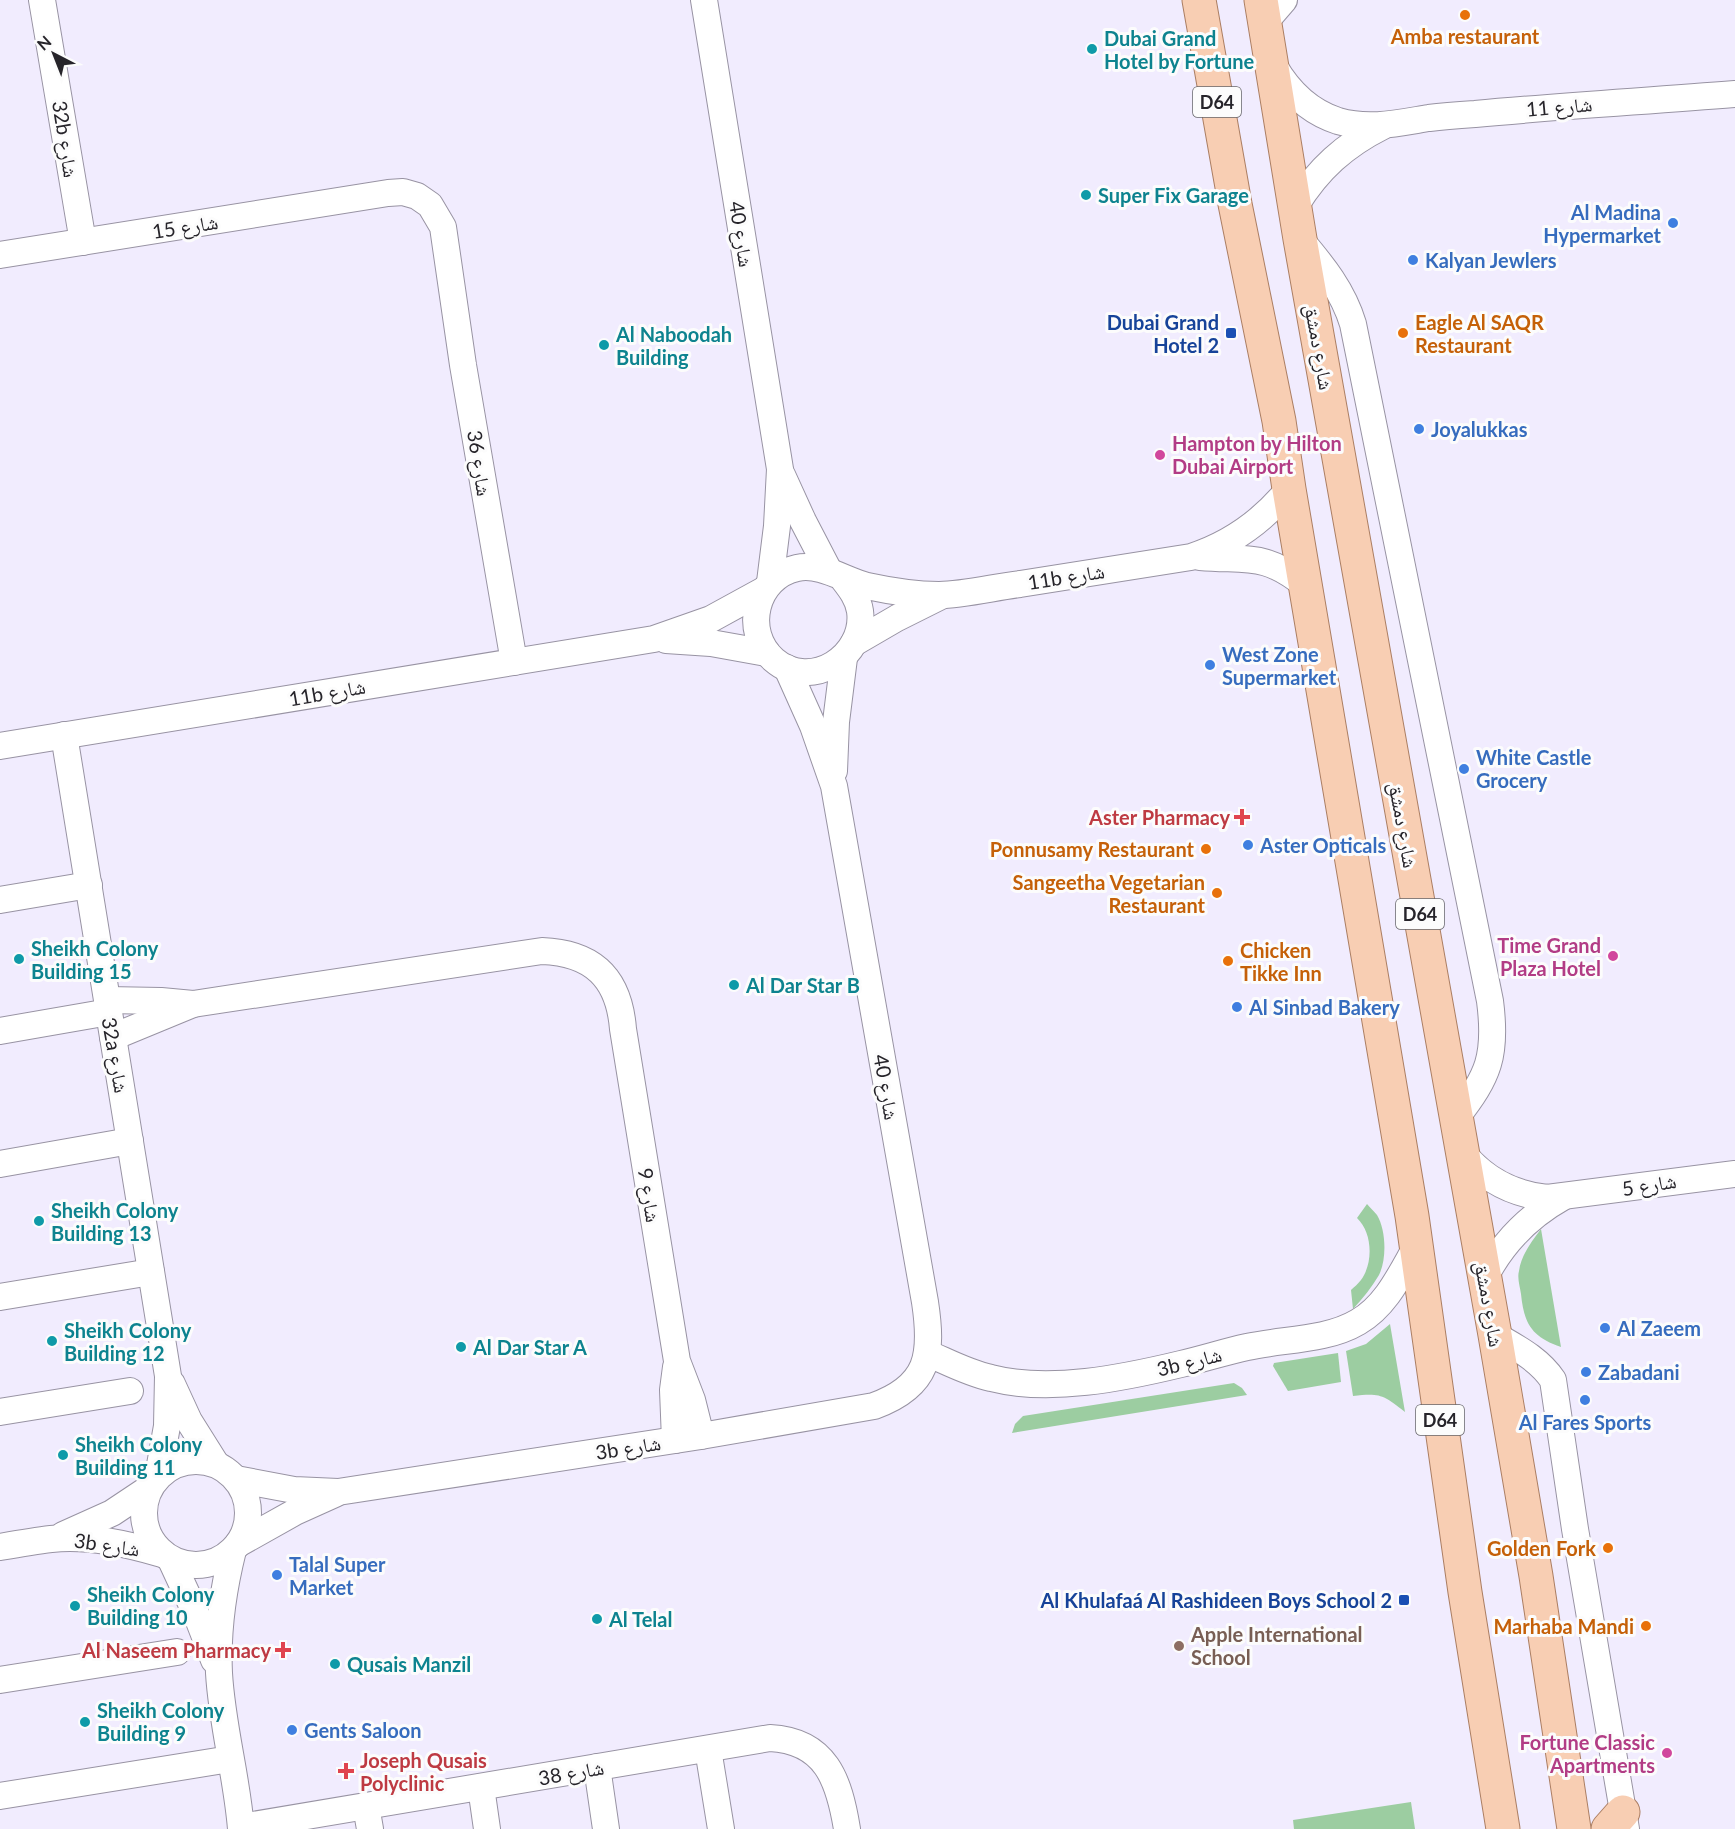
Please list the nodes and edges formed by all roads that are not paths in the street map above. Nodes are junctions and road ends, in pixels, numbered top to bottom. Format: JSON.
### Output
{"nodes":[{"id":1,"x":42,"y":0,"type":"edge"},
{"id":2,"x":704,"y":0,"type":"edge"},
{"id":3,"x":1198,"y":0,"type":"edge"},
{"id":4,"x":1270,"y":8,"type":"edge"},
{"id":5,"x":1271,"y":62,"type":"junction"},
{"id":6,"x":1735,"y":94,"type":"edge"},
{"id":7,"x":1383,"y":126,"type":"junction"},
{"id":8,"x":1296,"y":205,"type":"junction"},
{"id":9,"x":1300,"y":239,"type":"junction"},
{"id":10,"x":83,"y":242,"type":"junction"},
{"id":11,"x":0,"y":255,"type":"edge"},
{"id":12,"x":448,"y":263,"type":"joint"},
{"id":13,"x":780,"y":469,"type":"junction"},
{"id":14,"x":1288,"y":489,"type":"junction"},
{"id":15,"x":1191,"y":557,"type":"junction"},
{"id":16,"x":836,"y":575,"type":"junction"},
{"id":17,"x":1305,"y":585,"type":"junction"},
{"id":18,"x":767,"y":586,"type":"junction"},
{"id":19,"x":941,"y":595,"type":"junction"},
{"id":20,"x":654,"y":639,"type":"junction"},
{"id":21,"x":849,"y":651,"type":"junction"},
{"id":22,"x":767,"y":653,"type":"junction"},
{"id":23,"x":514,"y":662,"type":"junction"},
{"id":24,"x":787,"y":668,"type":"junction"},
{"id":25,"x":64,"y":735,"type":"junction"},
{"id":26,"x":0,"y":746,"type":"edge"},
{"id":27,"x":834,"y":786,"type":"junction"},
{"id":28,"x":89,"y":885,"type":"junction"},
{"id":29,"x":0,"y":900,"type":"edge"},
{"id":30,"x":193,"y":1004,"type":"junction"},
{"id":31,"x":108,"y":1006,"type":"junction"},
{"id":32,"x":0,"y":1030,"type":"edge"},
{"id":33,"x":113,"y":1037,"type":"junction"},
{"id":34,"x":1456,"y":1118,"type":"junction"},
{"id":35,"x":130,"y":1141,"type":"junction"},
{"id":36,"x":1462,"y":1153,"type":"junction"},
{"id":37,"x":0,"y":1164,"type":"edge"},
{"id":38,"x":1735,"y":1173,"type":"edge"},
{"id":39,"x":1564,"y":1197,"type":"junction"},
{"id":40,"x":1416,"y":1247,"type":"junction"},
{"id":41,"x":151,"y":1272,"type":"junction"},
{"id":42,"x":1485,"y":1277,"type":"junction"},
{"id":43,"x":0,"y":1297,"type":"edge"},
{"id":44,"x":1495,"y":1335,"type":"junction"},
{"id":45,"x":927,"y":1353,"type":"junction"},
{"id":46,"x":677,"y":1361,"type":"junction"},
{"id":47,"x":168,"y":1376,"type":"junction"},
{"id":48,"x":912,"y":1384,"type":"joint"},
{"id":49,"x":130,"y":1391,"type":"dead end"},
{"id":50,"x":0,"y":1412,"type":"edge"},
{"id":51,"x":701,"y":1436,"type":"junction"},
{"id":52,"x":675,"y":1440,"type":"junction"},
{"id":53,"x":226,"y":1471,"type":"junction"},
{"id":54,"x":153,"y":1483,"type":"junction"},
{"id":55,"x":338,"y":1492,"type":"junction"},
{"id":56,"x":52,"y":1539,"type":"junction"},
{"id":57,"x":0,"y":1547,"type":"edge"},
{"id":58,"x":236,"y":1547,"type":"junction"},
{"id":59,"x":167,"y":1557,"type":"junction"},
{"id":60,"x":177,"y":1652,"type":"dead end"},
{"id":61,"x":219,"y":1675,"type":"junction"},
{"id":62,"x":0,"y":1680,"type":"edge"},
{"id":63,"x":708,"y":1749,"type":"junction"},
{"id":64,"x":230,"y":1759,"type":"junction"},
{"id":65,"x":597,"y":1767,"type":"junction"},
{"id":66,"x":481,"y":1787,"type":"junction"},
{"id":67,"x":0,"y":1796,"type":"edge"},
{"id":68,"x":368,"y":1817,"type":"edge"},
{"id":69,"x":1619,"y":1823,"type":"edge"},
{"id":70,"x":241,"y":1828,"type":"edge"},
{"id":71,"x":488,"y":1829,"type":"edge"},
{"id":72,"x":606,"y":1829,"type":"edge"},
{"id":73,"x":721,"y":1829,"type":"edge"},
{"id":74,"x":847,"y":1829,"type":"edge"},
{"id":75,"x":1503,"y":1829,"type":"edge"},
{"id":76,"x":1574,"y":1829,"type":"edge"}],
"edges":[{"from":1,"to":10,"type":"street","name":"32b شارع"},
{"from":2,"to":13,"type":"street","name":"شارع 40"},
{"from":3,"to":14,"type":"main road","number":"D64"},
{"from":4,"to":5,"type":"main road","name":"شارع دمشق","number":"D64"},
{"from":5,"to":7,"type":"street","name":"شارع 11"},
{"from":5,"to":8,"type":"main road","name":"شارع دمشق","number":"D64"},
{"from":6,"to":7,"type":"street","name":"شارع 11"},
{"from":7,"to":8,"type":"street","name":"شارع 11"},
{"from":8,"to":9,"type":"main road","name":"شارع دمشق","number":"D64"},
{"from":9,"to":34,"type":"main road","name":"شارع دمشق","number":"D64"},
{"from":9,"to":34,"type":"street"},
{"from":10,"to":11,"type":"street","name":"شارع 15"},
{"from":10,"to":12,"type":"street","name":"شارع 15"},
{"from":12,"to":23,"type":"street","name":"شارع 36"},
{"from":13,"to":16,"type":"street","name":"شارع 40"},
{"from":13,"to":18,"type":"street","name":"شارع 40"},
{"from":14,"to":15,"type":"street","name":"11b شارع"},
{"from":14,"to":17,"type":"main road","number":"D64"},
{"from":15,"to":17,"type":"street","name":"11b شارع"},
{"from":15,"to":19,"type":"street","name":"11b شارع"},
{"from":16,"to":18,"type":"street"},
{"from":16,"to":19,"type":"street","name":"11b شارع"},
{"from":16,"to":21,"type":"street"},
{"from":17,"to":40,"type":"main road","number":"D64"},
{"from":18,"to":20,"type":"street","name":"11b شارع"},
{"from":18,"to":22,"type":"street"},
{"from":19,"to":21,"type":"street","name":"11b شارع"},
{"from":20,"to":22,"type":"street","name":"11b شارع"},
{"from":20,"to":23,"type":"street","name":"11b شارع"},
{"from":21,"to":24,"type":"street"},
{"from":21,"to":27,"type":"street","name":"شارع 40"},
{"from":22,"to":24,"type":"street"},
{"from":23,"to":25,"type":"street","name":"11b شارع"},
{"from":24,"to":27,"type":"street","name":"شارع 40"},
{"from":25,"to":26,"type":"street","name":"11b شارع"},
{"from":25,"to":28,"type":"street","name":"32a شارع"},
{"from":27,"to":45,"type":"street","name":"شارع 40"},
{"from":28,"to":29,"type":"street"},
{"from":28,"to":31,"type":"street","name":"32a شارع"},
{"from":30,"to":31,"type":"street","name":"شارع 9"},
{"from":30,"to":33,"type":"street","name":"شارع 9"},
{"from":30,"to":46,"type":"street","name":"شارع 9"},
{"from":31,"to":32,"type":"street","name":"شارع 9"},
{"from":31,"to":33,"type":"street","name":"32a شارع"},
{"from":33,"to":35,"type":"street","name":"32a شارع"},
{"from":34,"to":36,"type":"main road","name":"شارع دمشق","number":"D64"},
{"from":35,"to":37,"type":"street"},
{"from":35,"to":41,"type":"street","name":"32a شارع"},
{"from":36,"to":39,"type":"street","name":"شارع 5"},
{"from":36,"to":42,"type":"main road","name":"شارع دمشق","number":"D64"},
{"from":38,"to":39,"type":"street","name":"شارع 5"},
{"from":39,"to":42,"type":"street","name":"شارع 5"},
{"from":40,"to":45,"type":"street","name":"3b شارع"},
{"from":40,"to":75,"type":"main road","number":"D64"},
{"from":41,"to":43,"type":"street"},
{"from":41,"to":47,"type":"street","name":"32a شارع"},
{"from":42,"to":44,"type":"main road","name":"شارع دمشق","number":"D64"},
{"from":44,"to":69,"type":"street"},
{"from":44,"to":76,"type":"main road","name":"شارع دمشق","number":"D64"},
{"from":45,"to":48,"type":"street","name":"شارع 40"},
{"from":46,"to":51,"type":"street","name":"شارع 9"},
{"from":46,"to":52,"type":"street","name":"شارع 9"},
{"from":47,"to":53,"type":"street","name":"32a شارع"},
{"from":47,"to":54,"type":"street","name":"32a شارع"},
{"from":48,"to":51,"type":"street","name":"3b شارع"},
{"from":49,"to":50,"type":"street"},
{"from":51,"to":52,"type":"street","name":"3b شارع"},
{"from":52,"to":55,"type":"street","name":"3b شارع"},
{"from":53,"to":54,"type":"street"},
{"from":53,"to":55,"type":"street","name":"3b شارع"},
{"from":53,"to":58,"type":"street"},
{"from":54,"to":56,"type":"street","name":"3b شارع"},
{"from":54,"to":59,"type":"street"},
{"from":55,"to":58,"type":"street","name":"3b شارع"},
{"from":56,"to":57,"type":"street","name":"3b شارع"},
{"from":56,"to":59,"type":"street","name":"3b شارع"},
{"from":58,"to":59,"type":"street"},
{"from":58,"to":61,"type":"street"},
{"from":59,"to":61,"type":"street"},
{"from":60,"to":62,"type":"street"},
{"from":61,"to":64,"type":"street"},
{"from":63,"to":65,"type":"street","name":"شارع 38"},
{"from":63,"to":73,"type":"street"},
{"from":63,"to":74,"type":"street","name":"شارع 38"},
{"from":64,"to":67,"type":"street"},
{"from":64,"to":70,"type":"street"},
{"from":65,"to":66,"type":"street","name":"شارع 38"},
{"from":65,"to":72,"type":"street"},
{"from":66,"to":68,"type":"street","name":"شارع 38"},
{"from":66,"to":71,"type":"street"},
{"from":68,"to":70,"type":"street","name":"شارع 38"}]}
